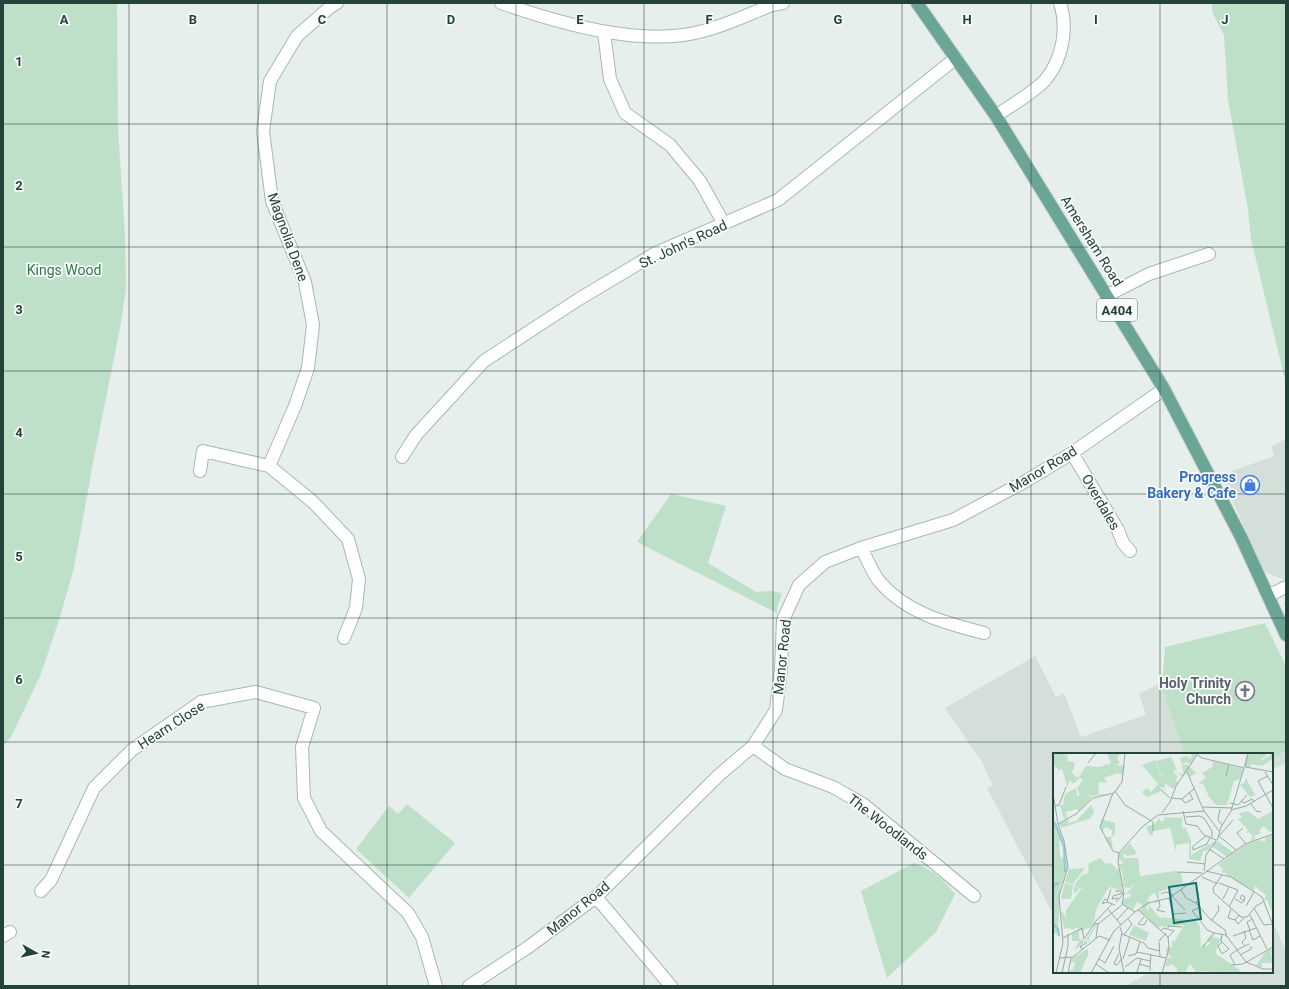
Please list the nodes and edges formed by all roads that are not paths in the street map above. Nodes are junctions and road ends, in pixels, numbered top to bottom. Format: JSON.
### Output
{"nodes":[{"id":1,"x":337,"y":3,"type":"edge"},
{"id":2,"x":501,"y":3,"type":"edge"},
{"id":3,"x":783,"y":3,"type":"edge"},
{"id":4,"x":917,"y":3,"type":"edge"},
{"id":5,"x":1060,"y":3,"type":"edge"},
{"id":6,"x":604,"y":32,"type":"junction"},
{"id":7,"x":956,"y":58,"type":"junction"},
{"id":8,"x":996,"y":116,"type":"junction"},
{"id":9,"x":724,"y":224,"type":"junction"},
{"id":10,"x":1209,"y":254,"type":"dead end"},
{"id":11,"x":1108,"y":295,"type":"junction"},
{"id":12,"x":1164,"y":389,"type":"junction"},
{"id":13,"x":1072,"y":453,"type":"junction"},
{"id":14,"x":402,"y":457,"type":"dead end"},
{"id":15,"x":269,"y":466,"type":"junction"},
{"id":16,"x":200,"y":471,"type":"dead end"},
{"id":17,"x":861,"y":548,"type":"junction"},
{"id":18,"x":1130,"y":551,"type":"dead end"},
{"id":19,"x":1286,"y":587,"type":"edge"},
{"id":20,"x":1268,"y":596,"type":"junction"},
{"id":21,"x":984,"y":633,"type":"dead end"},
{"id":22,"x":1286,"y":635,"type":"edge"},
{"id":23,"x":344,"y":638,"type":"dead end"},
{"id":24,"x":752,"y":746,"type":"junction"},
{"id":25,"x":41,"y":891,"type":"dead end"},
{"id":26,"x":974,"y":896,"type":"dead end"},
{"id":27,"x":596,"y":897,"type":"junction"},
{"id":28,"x":436,"y":986,"type":"edge"},
{"id":29,"x":469,"y":986,"type":"edge"},
{"id":30,"x":671,"y":986,"type":"edge"}],
"edges":[{"from":1,"to":15,"type":"street","name":"Magnolia Dene"},
{"from":2,"to":6,"type":"street"},
{"from":3,"to":6,"type":"street"},
{"from":4,"to":7,"type":"main road","name":"Amersham Road","number":"A404"},
{"from":5,"to":8,"type":"street"},
{"from":6,"to":9,"type":"street"},
{"from":7,"to":8,"type":"main road","name":"Amersham Road","number":"A404"},
{"from":7,"to":9,"type":"street","name":"St. John's Road"},
{"from":8,"to":11,"type":"main road","name":"Amersham Road","number":"A404"},
{"from":9,"to":14,"type":"street","name":"St. John's Road"},
{"from":10,"to":11,"type":"street"},
{"from":11,"to":12,"type":"main road","name":"Amersham Road","number":"A404"},
{"from":12,"to":13,"type":"street","name":"Manor Road"},
{"from":12,"to":20,"type":"main road","name":"Amersham Road","number":"A404"},
{"from":13,"to":17,"type":"street","name":"Manor Road"},
{"from":13,"to":18,"type":"street","name":"Overdales"},
{"from":15,"to":16,"type":"street"},
{"from":15,"to":23,"type":"street"},
{"from":17,"to":21,"type":"street"},
{"from":17,"to":24,"type":"street","name":"Manor Road"},
{"from":19,"to":20,"type":"street"},
{"from":20,"to":22,"type":"main road","name":"Amersham Road","number":"A404"},
{"from":24,"to":26,"type":"street","name":"The Woodlands"},
{"from":24,"to":27,"type":"street","name":"Manor Road"},
{"from":25,"to":28,"type":"street","name":"Hearn Close"},
{"from":27,"to":29,"type":"street","name":"Manor Road"},
{"from":27,"to":30,"type":"street"}]}
